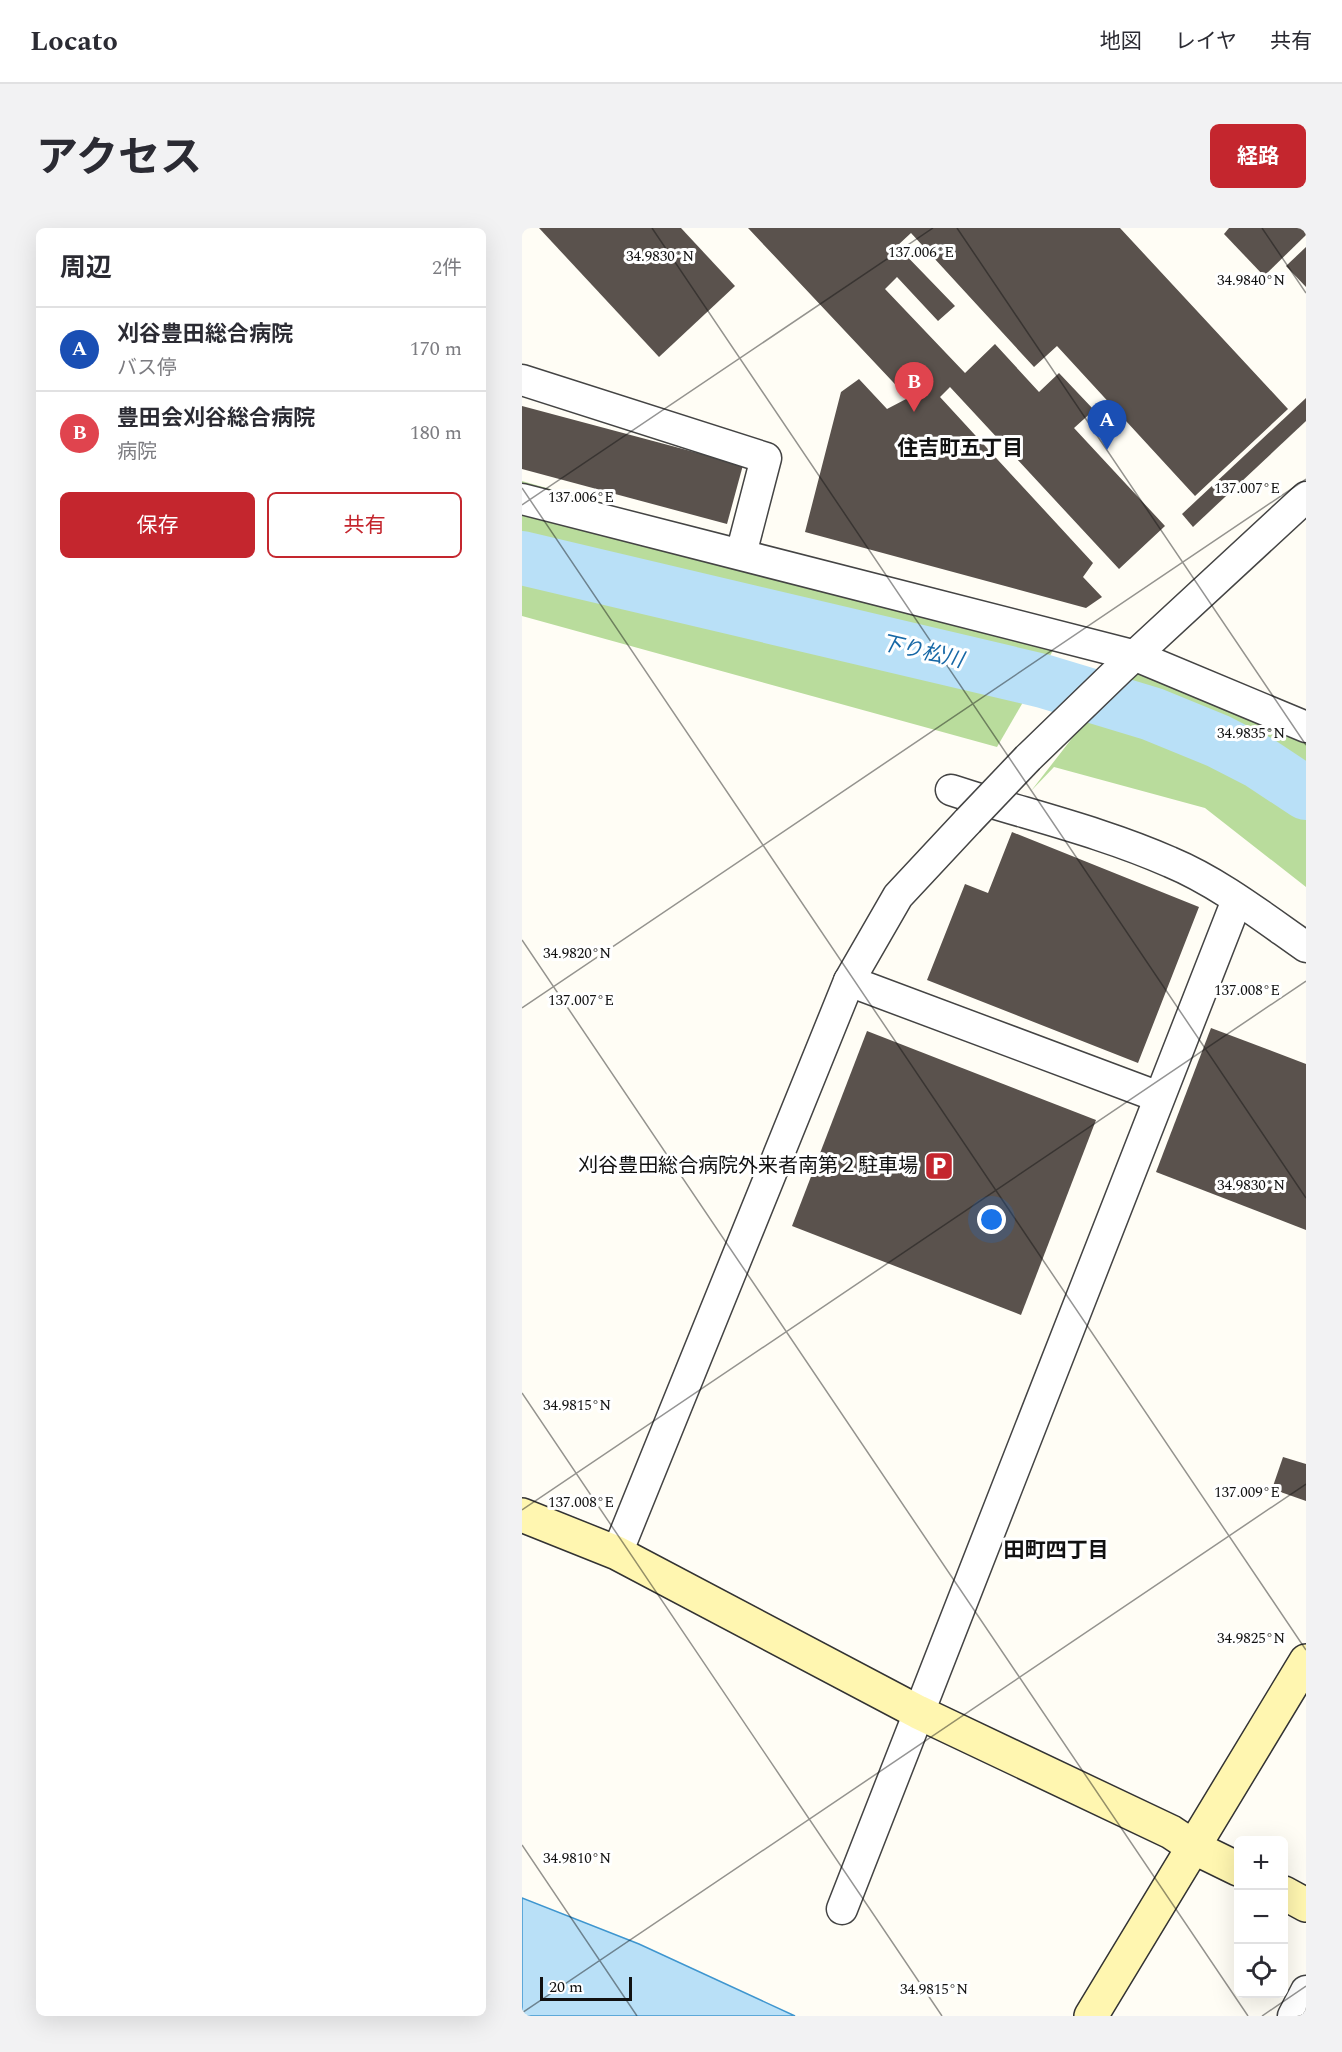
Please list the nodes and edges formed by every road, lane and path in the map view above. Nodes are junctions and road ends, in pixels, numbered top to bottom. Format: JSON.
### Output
{"nodes":[{"id":1,"x":522,"y":380,"type":"edge"},
{"id":2,"x":1306,"y":497,"type":"edge"},
{"id":3,"x":522,"y":499,"type":"edge"},
{"id":4,"x":741,"y":554,"type":"junction"},
{"id":5,"x":1128,"y":662,"type":"junction"},
{"id":6,"x":1306,"y":727,"type":"edge"},
{"id":7,"x":951,"y":790,"type":"dead end"},
{"id":8,"x":1237,"y":900,"type":"junction"},
{"id":9,"x":1306,"y":947,"type":"edge"},
{"id":10,"x":849,"y":981,"type":"junction"},
{"id":11,"x":1159,"y":1097,"type":"junction"},
{"id":12,"x":522,"y":1515,"type":"edge"},
{"id":13,"x":616,"y":1553,"type":"junction"},
{"id":14,"x":1306,"y":1661,"type":"edge"},
{"id":15,"x":918,"y":1713,"type":"junction"},
{"id":16,"x":1195,"y":1848,"type":"junction"},
{"id":17,"x":1234,"y":1867,"type":"edge"},
{"id":18,"x":1288,"y":1895,"type":"edge"},
{"id":19,"x":1306,"y":1905,"type":"edge"},
{"id":20,"x":842,"y":1909,"type":"dead end"},
{"id":21,"x":1306,"y":1991,"type":"edge"},
{"id":22,"x":1091,"y":2016,"type":"edge"},
{"id":23,"x":1293,"y":2016,"type":"edge"}],
"edges":[{"from":1,"to":4,"type":"street"},
{"from":2,"to":5,"type":"street"},
{"from":3,"to":4,"type":"street"},
{"from":4,"to":5,"type":"street"},
{"from":5,"to":6,"type":"street"},
{"from":5,"to":10,"type":"street","bridge":true},
{"from":7,"to":8,"type":"street"},
{"from":8,"to":9,"type":"street"},
{"from":8,"to":11,"type":"street"},
{"from":10,"to":11,"type":"street"},
{"from":10,"to":13,"type":"street"},
{"from":11,"to":15,"type":"street"},
{"from":12,"to":13,"type":"street"},
{"from":13,"to":15,"type":"street"},
{"from":14,"to":16,"type":"street"},
{"from":15,"to":16,"type":"street"},
{"from":15,"to":20,"type":"street"},
{"from":16,"to":17,"type":"street"},
{"from":16,"to":22,"type":"street"},
{"from":18,"to":19,"type":"street"},
{"from":21,"to":23,"type":"street"}]}
